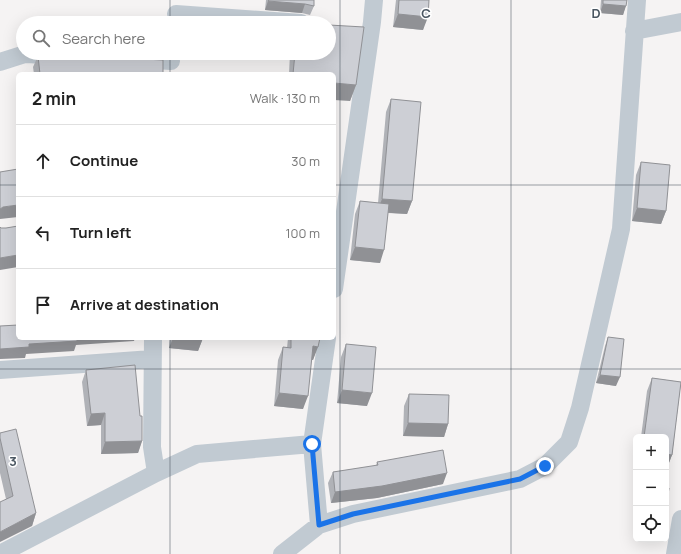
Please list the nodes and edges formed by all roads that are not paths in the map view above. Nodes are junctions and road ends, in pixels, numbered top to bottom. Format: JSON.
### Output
{"nodes":[{"id":1,"x":374,"y":0,"type":"edge"},
{"id":2,"x":637,"y":0,"type":"edge"},
{"id":3,"x":176,"y":12,"type":"edge"},
{"id":4,"x":222,"y":16,"type":"edge"},
{"id":5,"x":681,"y":22,"type":"edge"},
{"id":6,"x":634,"y":31,"type":"junction"},
{"id":7,"x":16,"y":57,"type":"edge"},
{"id":8,"x":136,"y":60,"type":"edge"},
{"id":9,"x":0,"y":62,"type":"edge"},
{"id":10,"x":171,"y":63,"type":"edge"},
{"id":11,"x":336,"y":272,"type":"edge"},
{"id":12,"x":153,"y":340,"type":"edge"},
{"id":13,"x":327,"y":340,"type":"edge"},
{"id":14,"x":152,"y":359,"type":"junction"},
{"id":15,"x":0,"y":370,"type":"edge"},
{"id":16,"x":312,"y":444,"type":"junction"},
{"id":17,"x":156,"y":473,"type":"junction"},
{"id":18,"x":681,"y":519,"type":"edge"},
{"id":19,"x":319,"y":525,"type":"junction"},
{"id":20,"x":0,"y":554,"type":"edge"},
{"id":21,"x":282,"y":554,"type":"edge"},
{"id":22,"x":675,"y":554,"type":"edge"}],
"edges":[{"from":1,"to":11,"type":"street"},
{"from":2,"to":6,"type":"street"},
{"from":3,"to":4,"type":"street"},
{"from":5,"to":6,"type":"street"},
{"from":6,"to":19,"type":"street"},
{"from":7,"to":9,"type":"street"},
{"from":8,"to":10,"type":"street"},
{"from":12,"to":14,"type":"street"},
{"from":13,"to":16,"type":"street"},
{"from":14,"to":15,"type":"street"},
{"from":14,"to":17,"type":"street"},
{"from":16,"to":17,"type":"street"},
{"from":16,"to":19,"type":"street"},
{"from":17,"to":20,"type":"street"},
{"from":18,"to":22,"type":"street"},
{"from":19,"to":21,"type":"street"}]}
